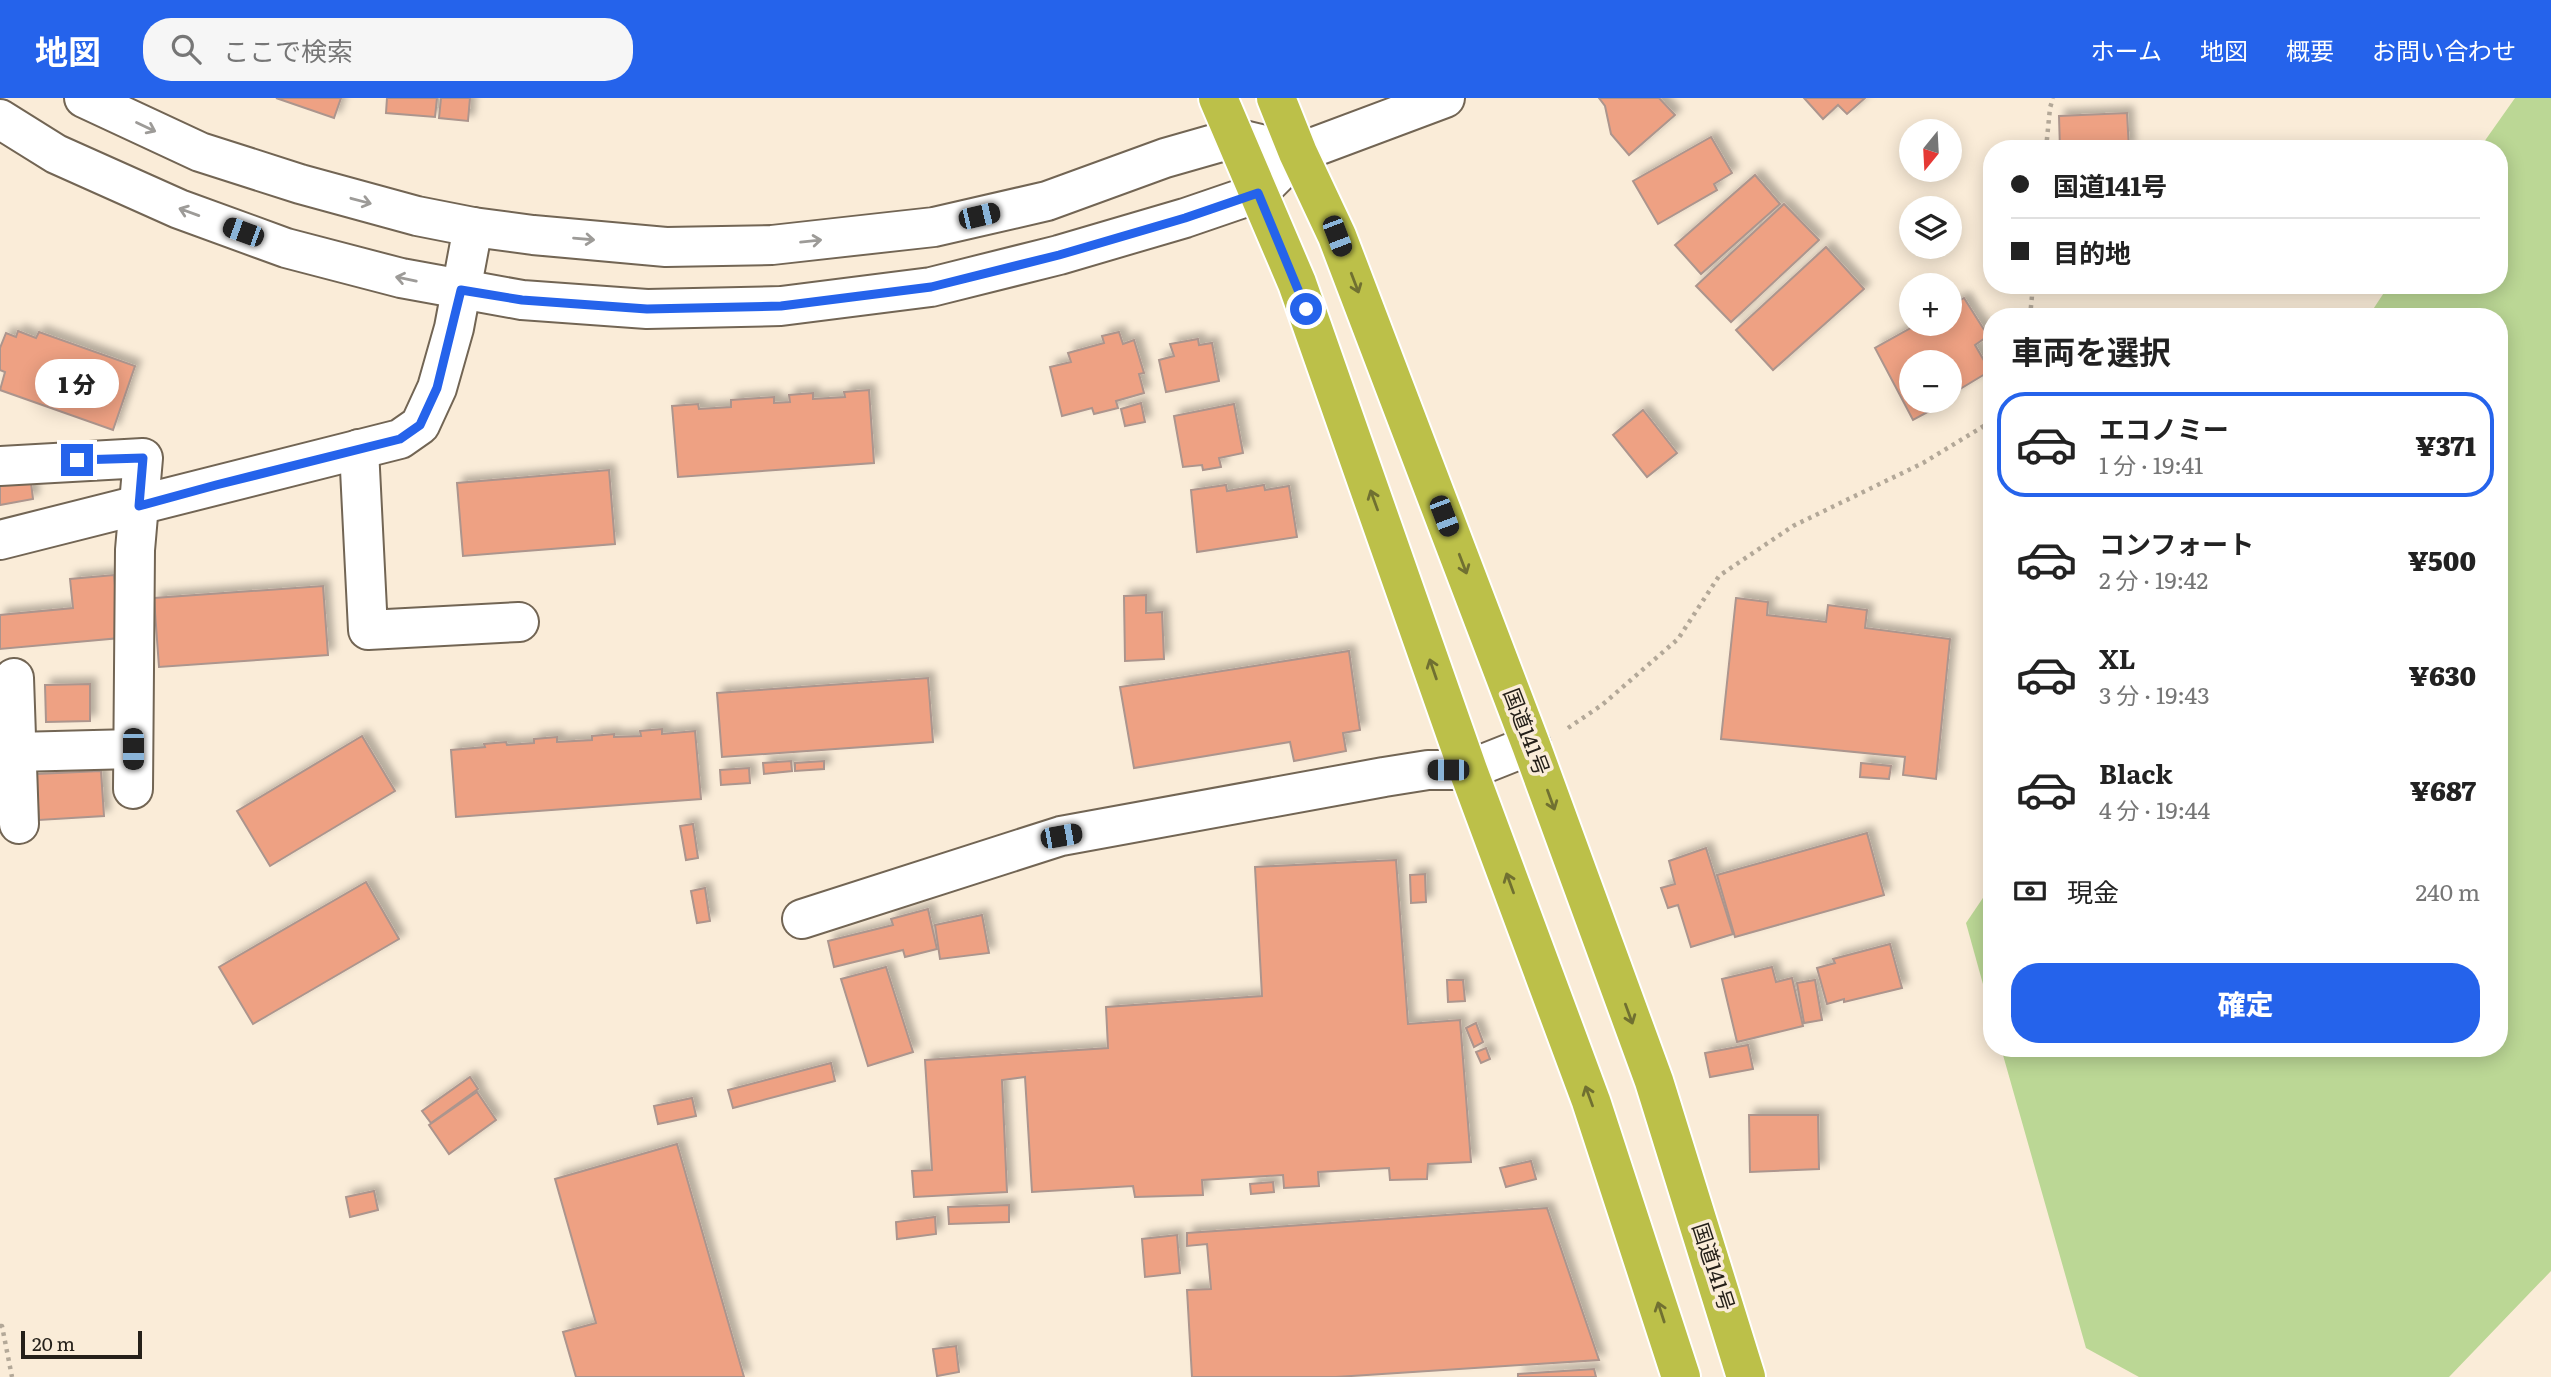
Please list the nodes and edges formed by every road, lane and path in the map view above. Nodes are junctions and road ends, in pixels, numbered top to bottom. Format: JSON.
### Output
{"nodes":[{"id":1,"x":84,"y":98,"type":"edge"},
{"id":2,"x":1218,"y":98,"type":"edge"},
{"id":3,"x":1276,"y":98,"type":"edge"},
{"id":4,"x":1445,"y":98,"type":"edge"},
{"id":5,"x":2053,"y":98,"type":"edge"},
{"id":6,"x":0,"y":119,"type":"edge"},
{"id":7,"x":1235,"y":138,"type":"junction"},
{"id":8,"x":2047,"y":140,"type":"edge"},
{"id":9,"x":1298,"y":153,"type":"junction"},
{"id":10,"x":1258,"y":193,"type":"junction"},
{"id":11,"x":473,"y":227,"type":"junction"},
{"id":12,"x":461,"y":290,"type":"junction"},
{"id":13,"x":1983,"y":426,"type":"edge"},
{"id":14,"x":359,"y":449,"type":"junction"},
{"id":15,"x":0,"y":466,"type":"edge"},
{"id":16,"x":139,"y":506,"type":"junction"},
{"id":17,"x":0,"y":540,"type":"edge"},
{"id":18,"x":519,"y":622,"type":"dead end"},
{"id":19,"x":14,"y":677,"type":"dead end"},
{"id":20,"x":1531,"y":745,"type":"junction"},
{"id":21,"x":133,"y":749,"type":"junction"},
{"id":22,"x":16,"y":752,"type":"junction"},
{"id":23,"x":1468,"y":770,"type":"junction"},
{"id":24,"x":133,"y":789,"type":"dead end"},
{"id":25,"x":19,"y":824,"type":"dead end"},
{"id":26,"x":802,"y":919,"type":"dead end"},
{"id":27,"x":0,"y":1326,"type":"edge"},
{"id":28,"x":12,"y":1377,"type":"edge"},
{"id":29,"x":1681,"y":1377,"type":"edge"},
{"id":30,"x":1746,"y":1377,"type":"edge"}],
"edges":[{"from":1,"to":11,"type":"street","one_way":true},
{"from":2,"to":7,"type":"highway"},
{"from":3,"to":9,"type":"highway","name":"国道141号"},
{"from":4,"to":9,"type":"street"},
{"from":5,"to":8,"type":"path"},
{"from":12,"to":6,"type":"street","one_way":true},
{"from":7,"to":9,"type":"street"},
{"from":7,"to":10,"type":"highway"},
{"from":11,"to":7,"type":"street","one_way":true},
{"from":9,"to":10,"type":"street"},
{"from":9,"to":20,"type":"highway","name":"国道141号","one_way":true},
{"from":10,"to":12,"type":"street"},
{"from":23,"to":10,"type":"highway","one_way":true},
{"from":11,"to":12,"type":"street"},
{"from":12,"to":14,"type":"street"},
{"from":13,"to":20,"type":"path"},
{"from":14,"to":16,"type":"street"},
{"from":14,"to":18,"type":"street"},
{"from":15,"to":16,"type":"street"},
{"from":16,"to":17,"type":"street"},
{"from":16,"to":21,"type":"street"},
{"from":19,"to":22,"type":"street"},
{"from":20,"to":23,"type":"street"},
{"from":20,"to":30,"type":"highway","name":"国道141号","one_way":true},
{"from":21,"to":22,"type":"street"},
{"from":21,"to":24,"type":"street"},
{"from":22,"to":25,"type":"street"},
{"from":23,"to":26,"type":"street"},
{"from":29,"to":23,"type":"highway","one_way":true},
{"from":27,"to":28,"type":"path"}]}
